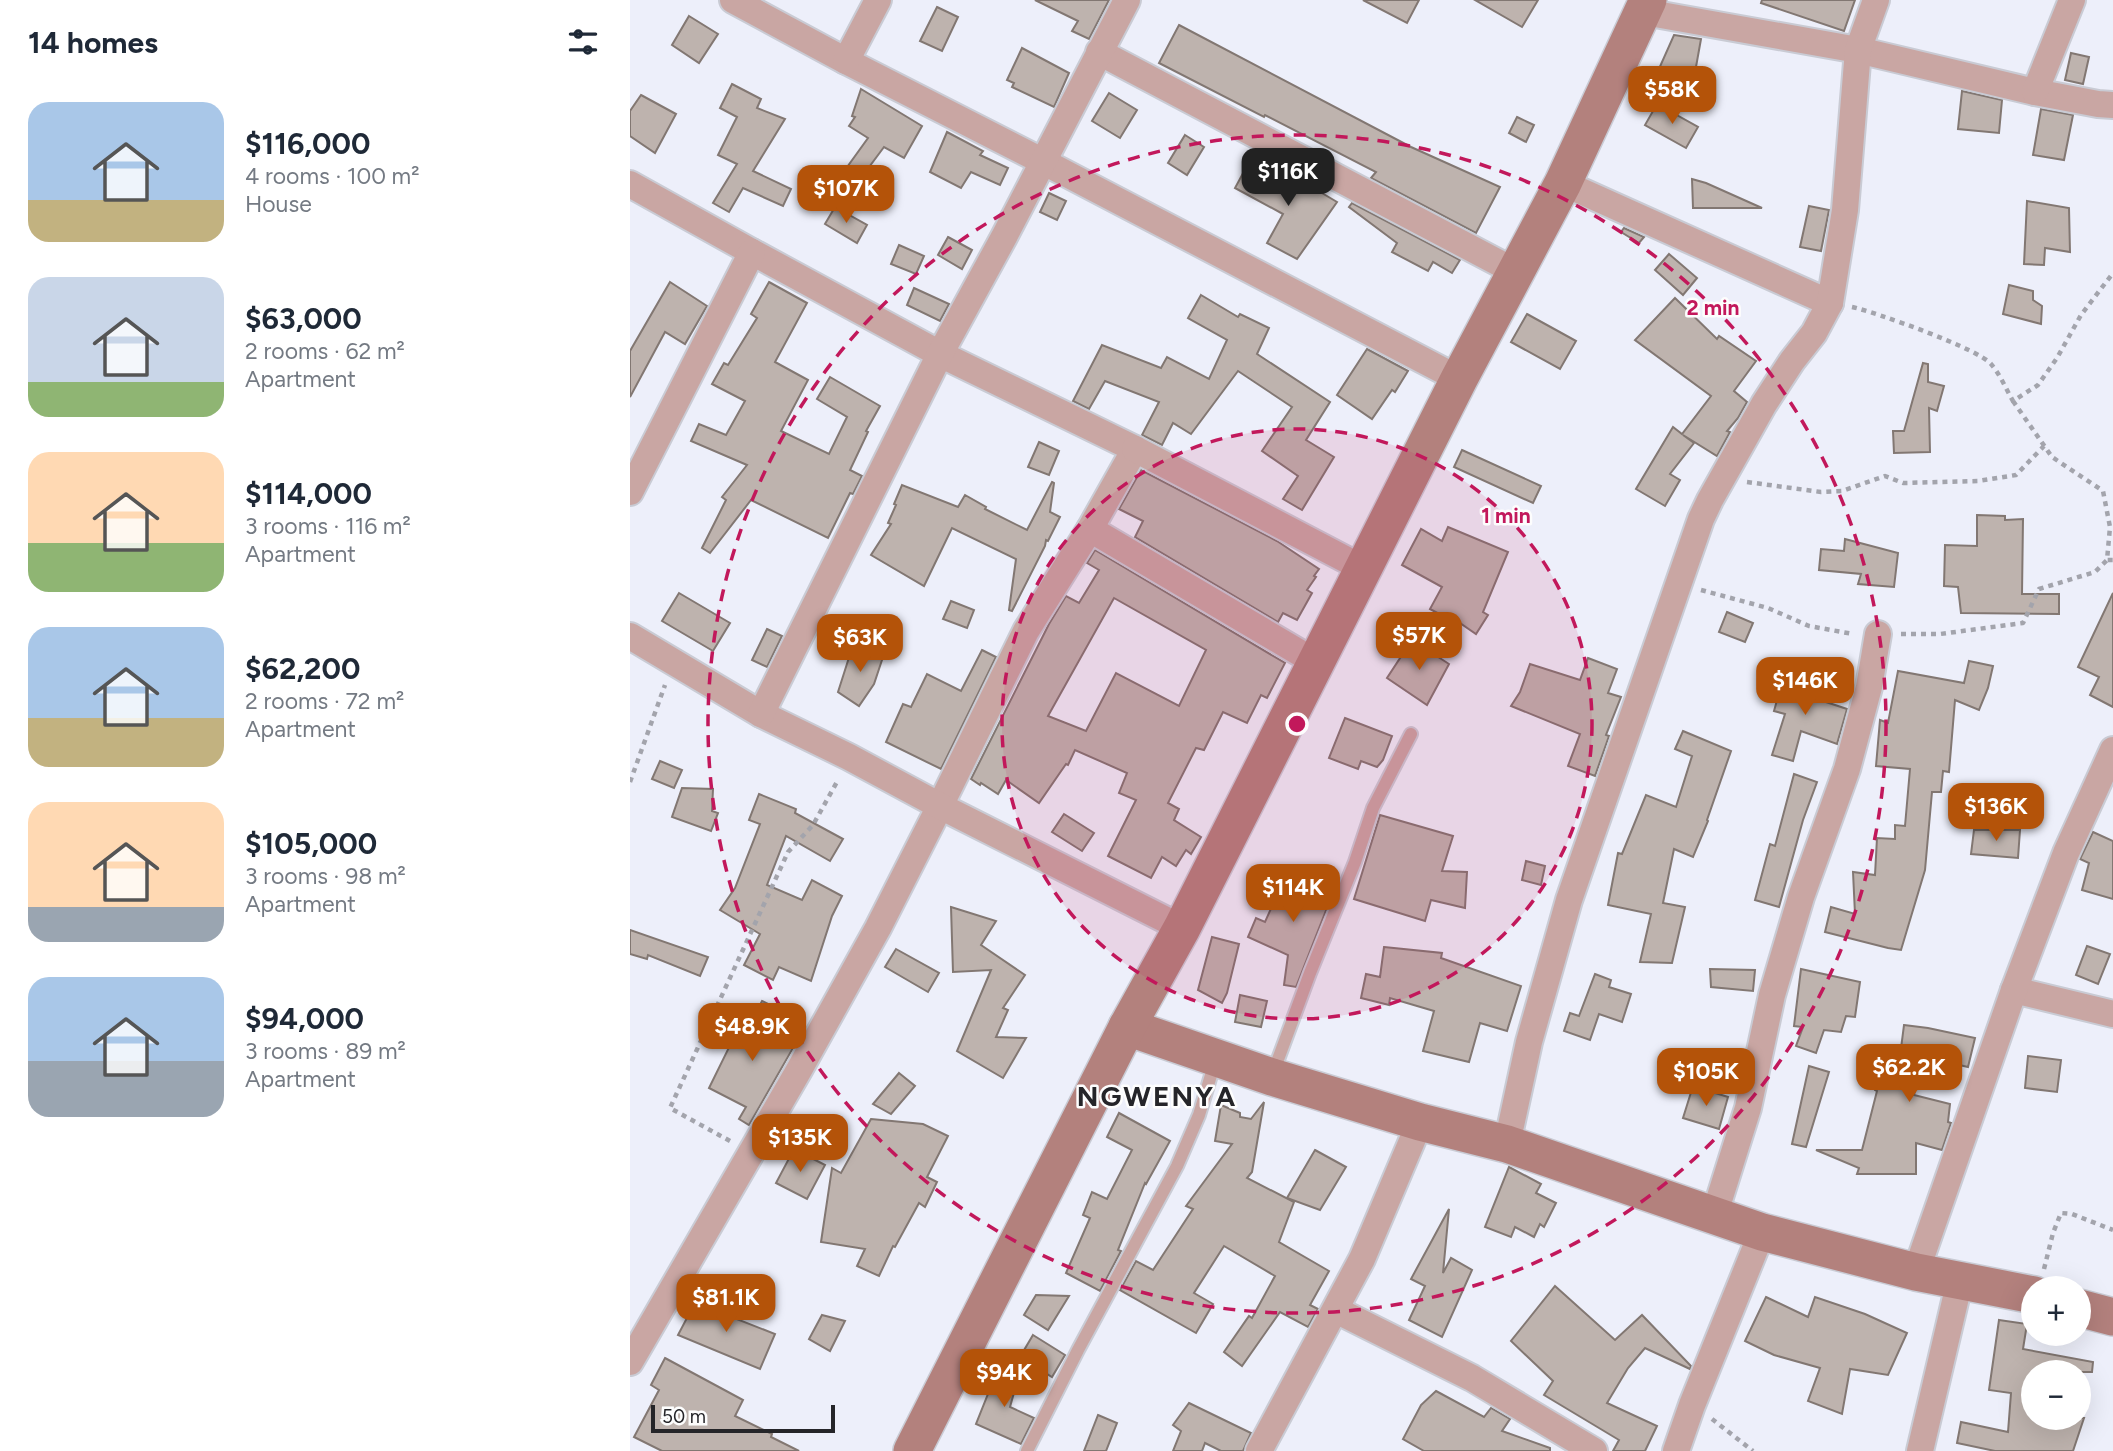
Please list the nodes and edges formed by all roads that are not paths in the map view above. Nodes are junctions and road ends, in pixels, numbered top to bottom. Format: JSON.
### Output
{"nodes":[{"id":1,"x":733,"y":0,"type":"edge"},
{"id":2,"x":878,"y":0,"type":"edge"},
{"id":3,"x":1127,"y":0,"type":"edge"},
{"id":4,"x":1876,"y":0,"type":"edge"},
{"id":5,"x":2072,"y":0,"type":"edge"},
{"id":6,"x":1646,"y":6,"type":"edge"},
{"id":7,"x":1857,"y":50,"type":"junction"},
{"id":8,"x":1099,"y":52,"type":"junction"},
{"id":9,"x":846,"y":61,"type":"junction"},
{"id":10,"x":2035,"y":92,"type":"junction"},
{"id":11,"x":2113,"y":105,"type":"edge"},
{"id":12,"x":1042,"y":161,"type":"junction"},
{"id":13,"x":1563,"y":183,"type":"junction"},
{"id":14,"x":630,"y":184,"type":"edge"},
{"id":15,"x":752,"y":252,"type":"junction"},
{"id":16,"x":1516,"y":272,"type":"junction"},
{"id":17,"x":1830,"y":303,"type":"junction"},
{"id":18,"x":940,"y":354,"type":"junction"},
{"id":19,"x":1459,"y":379,"type":"junction"},
{"id":20,"x":1135,"y":449,"type":"junction"},
{"id":21,"x":630,"y":492,"type":"edge"},
{"id":22,"x":1090,"y":529,"type":"junction"},
{"id":23,"x":1364,"y":569,"type":"junction"},
{"id":24,"x":1878,"y":634,"type":"road end"},
{"id":25,"x":630,"y":636,"type":"edge"},
{"id":26,"x":1317,"y":663,"type":"junction"},
{"id":27,"x":761,"y":714,"type":"junction"},
{"id":28,"x":1410,"y":734,"type":"dead end"},
{"id":29,"x":2113,"y":750,"type":"edge"},
{"id":30,"x":940,"y":806,"type":"junction"},
{"id":31,"x":1182,"y":928,"type":"junction"},
{"id":32,"x":2014,"y":990,"type":"junction"},
{"id":33,"x":2113,"y":1014,"type":"edge"},
{"id":34,"x":1128,"y":1027,"type":"junction"},
{"id":35,"x":1216,"y":1059,"type":"junction"},
{"id":36,"x":1272,"y":1077,"type":"junction"},
{"id":37,"x":1419,"y":1122,"type":"junction"},
{"id":38,"x":1507,"y":1144,"type":"junction"},
{"id":39,"x":1714,"y":1216,"type":"junction"},
{"id":40,"x":1762,"y":1232,"type":"junction"},
{"id":41,"x":1916,"y":1272,"type":"junction"},
{"id":42,"x":1960,"y":1280,"type":"junction"},
{"id":43,"x":2021,"y":1292,"type":"edge"},
{"id":44,"x":1336,"y":1310,"type":"junction"},
{"id":45,"x":2091,"y":1311,"type":"edge"},
{"id":46,"x":2113,"y":1317,"type":"edge"},
{"id":47,"x":630,"y":1363,"type":"edge"},
{"id":48,"x":912,"y":1451,"type":"edge"},
{"id":49,"x":1027,"y":1451,"type":"edge"},
{"id":50,"x":1259,"y":1451,"type":"edge"},
{"id":51,"x":1594,"y":1451,"type":"edge"},
{"id":52,"x":1676,"y":1451,"type":"edge"},
{"id":53,"x":1920,"y":1451,"type":"edge"}],
"edges":[{"from":1,"to":9,"type":"street"},
{"from":2,"to":9,"type":"street"},
{"from":3,"to":8,"type":"street"},
{"from":4,"to":7,"type":"street"},
{"from":5,"to":10,"type":"street"},
{"from":6,"to":7,"type":"street"},
{"from":6,"to":13,"type":"street"},
{"from":7,"to":10,"type":"street"},
{"from":7,"to":17,"type":"street"},
{"from":8,"to":12,"type":"street"},
{"from":8,"to":16,"type":"street"},
{"from":9,"to":12,"type":"street"},
{"from":10,"to":11,"type":"street"},
{"from":12,"to":18,"type":"street"},
{"from":12,"to":19,"type":"street"},
{"from":13,"to":16,"type":"street"},
{"from":13,"to":17,"type":"street"},
{"from":14,"to":15,"type":"street"},
{"from":15,"to":18,"type":"street"},
{"from":15,"to":21,"type":"street"},
{"from":16,"to":19,"type":"street"},
{"from":17,"to":38,"type":"street"},
{"from":18,"to":20,"type":"street"},
{"from":18,"to":27,"type":"street"},
{"from":19,"to":23,"type":"street"},
{"from":20,"to":22,"type":"street"},
{"from":20,"to":23,"type":"street"},
{"from":22,"to":26,"type":"street"},
{"from":22,"to":30,"type":"street"},
{"from":23,"to":26,"type":"street"},
{"from":24,"to":39,"type":"street"},
{"from":25,"to":27,"type":"street"},
{"from":26,"to":31,"type":"street"},
{"from":27,"to":30,"type":"street"},
{"from":28,"to":36,"type":"lane"},
{"from":29,"to":32,"type":"street"},
{"from":30,"to":31,"type":"street"},
{"from":30,"to":47,"type":"street"},
{"from":31,"to":34,"type":"street"},
{"from":32,"to":33,"type":"street"},
{"from":32,"to":41,"type":"street"},
{"from":34,"to":35,"type":"street"},
{"from":34,"to":48,"type":"street"},
{"from":35,"to":36,"type":"street"},
{"from":35,"to":49,"type":"lane"},
{"from":36,"to":37,"type":"street"},
{"from":37,"to":38,"type":"street"},
{"from":37,"to":44,"type":"street"},
{"from":38,"to":39,"type":"street"},
{"from":39,"to":40,"type":"street"},
{"from":40,"to":41,"type":"street"},
{"from":40,"to":52,"type":"street"},
{"from":41,"to":42,"type":"street"},
{"from":42,"to":43,"type":"street"},
{"from":42,"to":53,"type":"street"},
{"from":44,"to":50,"type":"street"},
{"from":44,"to":51,"type":"street"},
{"from":45,"to":46,"type":"street"}]}
